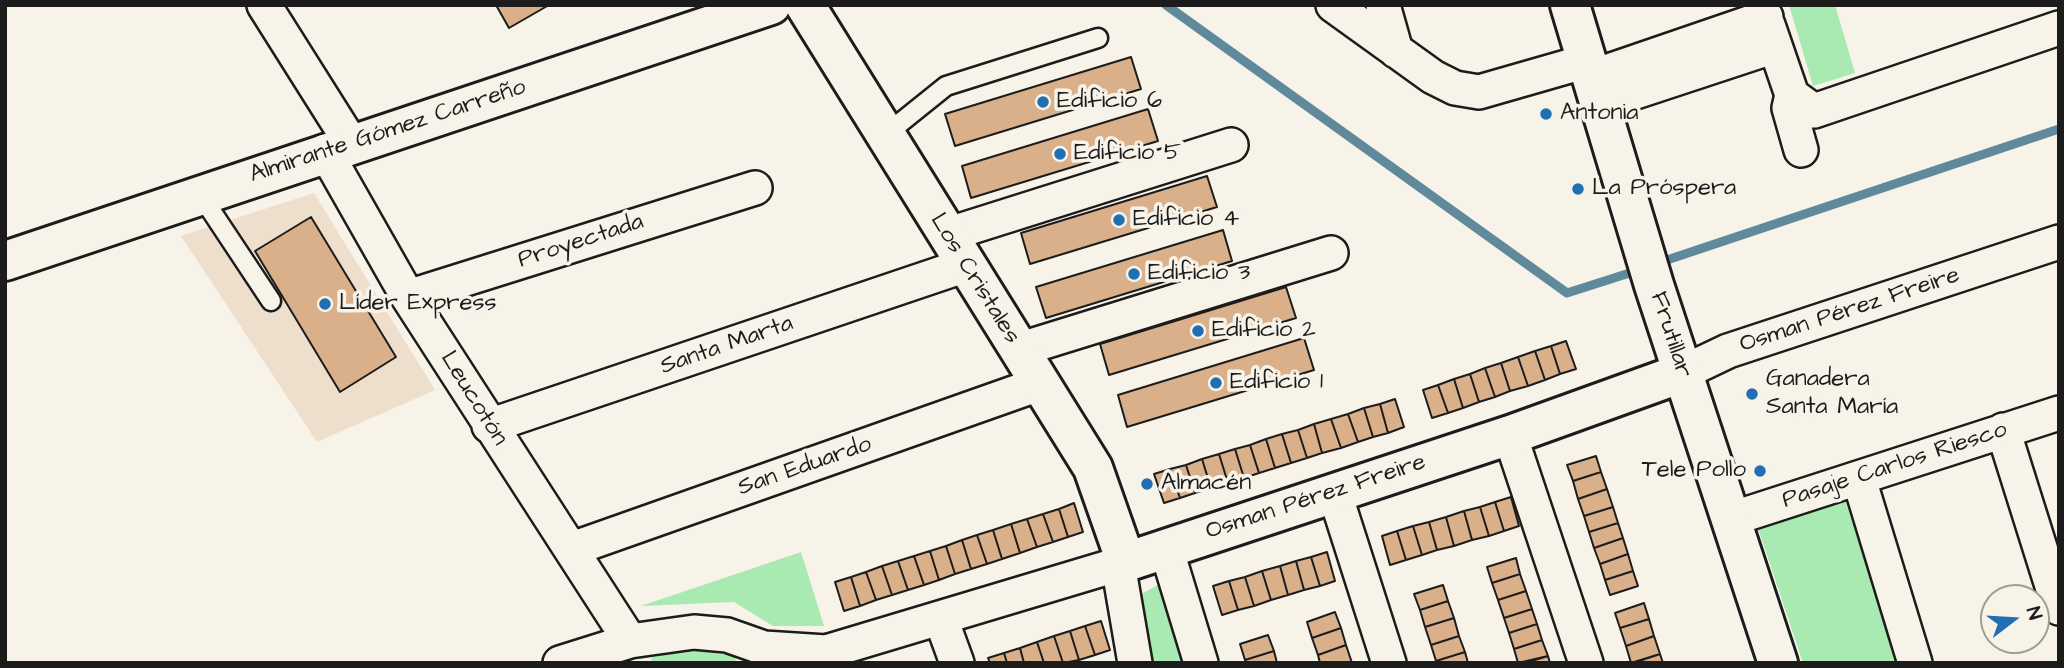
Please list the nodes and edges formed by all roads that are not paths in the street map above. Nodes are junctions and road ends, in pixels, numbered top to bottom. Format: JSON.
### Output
{"nodes":[{"id":1,"x":264,"y":5,"type":"edge"},
{"id":2,"x":771,"y":5,"type":"edge"},
{"id":3,"x":805,"y":5,"type":"edge"},
{"id":4,"x":1333,"y":5,"type":"edge"},
{"id":5,"x":1383,"y":5,"type":"edge"},
{"id":6,"x":1570,"y":5,"type":"edge"},
{"id":7,"x":1768,"y":23,"type":"edge"},
{"id":8,"x":2059,"y":28,"type":"edge"},
{"id":9,"x":1098,"y":38,"type":"dead end"},
{"id":10,"x":1396,"y":51,"type":"junction"},
{"id":11,"x":1592,"y":81,"type":"junction"},
{"id":12,"x":1792,"y":95,"type":"junction"},
{"id":13,"x":885,"y":135,"type":"junction"},
{"id":14,"x":1231,"y":145,"type":"dead end"},
{"id":15,"x":338,"y":147,"type":"junction"},
{"id":16,"x":1801,"y":150,"type":"dead end"},
{"id":17,"x":754,"y":188,"type":"dead end"},
{"id":18,"x":200,"y":194,"type":"junction"},
{"id":19,"x":2059,"y":242,"type":"edge"},
{"id":20,"x":956,"y":250,"type":"junction"},
{"id":21,"x":1331,"y":253,"type":"dead end"},
{"id":22,"x":5,"y":261,"type":"edge"},
{"id":23,"x":408,"y":297,"type":"junction"},
{"id":24,"x":271,"y":301,"type":"dead end"},
{"id":25,"x":1018,"y":350,"type":"junction"},
{"id":26,"x":1682,"y":373,"type":"junction"},
{"id":27,"x":1039,"y":384,"type":"junction"},
{"id":28,"x":2059,"y":413,"type":"edge"},
{"id":29,"x":489,"y":426,"type":"junction"},
{"id":30,"x":2003,"y":430,"type":"junction"},
{"id":31,"x":1510,"y":435,"type":"junction"},
{"id":32,"x":1858,"y":479,"type":"junction"},
{"id":33,"x":1334,"y":491,"type":"junction"},
{"id":34,"x":1731,"y":519,"type":"junction"},
{"id":35,"x":1166,"y":548,"type":"junction"},
{"id":36,"x":572,"y":549,"type":"junction"},
{"id":37,"x":1122,"y":563,"type":"junction"},
{"id":38,"x":2059,"y":608,"type":"edge"},
{"id":39,"x":942,"y":619,"type":"junction"},
{"id":40,"x":630,"y":641,"type":"junction"},
{"id":41,"x":765,"y":655,"type":"edge"},
{"id":42,"x":560,"y":663,"type":"edge"},
{"id":43,"x":957,"y":663,"type":"edge"},
{"id":44,"x":1135,"y":663,"type":"edge"},
{"id":45,"x":1201,"y":663,"type":"edge"},
{"id":46,"x":1389,"y":663,"type":"edge"},
{"id":47,"x":1586,"y":663,"type":"edge"},
{"id":48,"x":1778,"y":663,"type":"edge"},
{"id":49,"x":1915,"y":663,"type":"edge"}],
"edges":[{"from":1,"to":15,"type":"street","name":"Leucotón"},
{"from":2,"to":15,"type":"street","name":"Almirante Gómez Carreño"},
{"from":3,"to":13,"type":"street","name":"Los Cristales"},
{"from":4,"to":10,"type":"street"},
{"from":5,"to":10,"type":"street"},
{"from":6,"to":11,"type":"street","name":"Frutillar"},
{"from":7,"to":11,"type":"street"},
{"from":7,"to":12,"type":"street"},
{"from":8,"to":12,"type":"street"},
{"from":9,"to":13,"type":"lane"},
{"from":10,"to":11,"type":"street"},
{"from":11,"to":26,"type":"street","name":"Frutillar"},
{"from":12,"to":16,"type":"street"},
{"from":13,"to":20,"type":"street","name":"Los Cristales"},
{"from":14,"to":20,"type":"street","name":"Santa Marta"},
{"from":15,"to":18,"type":"street","name":"Almirante Gómez Carreño"},
{"from":15,"to":23,"type":"street","name":"Leucotón"},
{"from":17,"to":23,"type":"street","name":"Proyectada"},
{"from":18,"to":22,"type":"street","name":"Almirante Gómez Carreño"},
{"from":18,"to":24,"type":"lane"},
{"from":19,"to":26,"type":"street","name":"Osman Pérez Freire"},
{"from":20,"to":25,"type":"street","name":"Los Cristales"},
{"from":20,"to":29,"type":"street","name":"Santa Marta"},
{"from":21,"to":25,"type":"street"},
{"from":23,"to":29,"type":"street","name":"Leucotón"},
{"from":25,"to":27,"type":"street","name":"Los Cristales"},
{"from":26,"to":31,"type":"street","name":"Osman Pérez Freire"},
{"from":26,"to":34,"type":"street","name":"Frutillar"},
{"from":27,"to":36,"type":"street","name":"San Eduardo"},
{"from":27,"to":37,"type":"street","name":"Los Cristales"},
{"from":28,"to":30,"type":"street","name":"Pasaje Carlos Riesco"},
{"from":29,"to":36,"type":"street","name":"Leucotón"},
{"from":30,"to":32,"type":"street","name":"Pasaje Carlos Riesco"},
{"from":30,"to":38,"type":"street"},
{"from":31,"to":33,"type":"street","name":"Osman Pérez Freire"},
{"from":31,"to":47,"type":"street"},
{"from":32,"to":34,"type":"street","name":"Pasaje Carlos Riesco"},
{"from":32,"to":49,"type":"street"},
{"from":33,"to":35,"type":"street","name":"Osman Pérez Freire"},
{"from":33,"to":46,"type":"street"},
{"from":34,"to":48,"type":"street","name":"Frutillar"},
{"from":35,"to":37,"type":"street","name":"Osman Pérez Freire"},
{"from":35,"to":45,"type":"street"},
{"from":36,"to":40,"type":"street","name":"Leucotón"},
{"from":37,"to":39,"type":"street","name":"Osman Pérez Freire"},
{"from":37,"to":44,"type":"street"},
{"from":39,"to":41,"type":"street","name":"Osman Pérez Freire"},
{"from":39,"to":43,"type":"street"},
{"from":40,"to":41,"type":"street","name":"Osman Pérez Freire"},
{"from":40,"to":42,"type":"street","name":"Osman Pérez Freire"}]}
